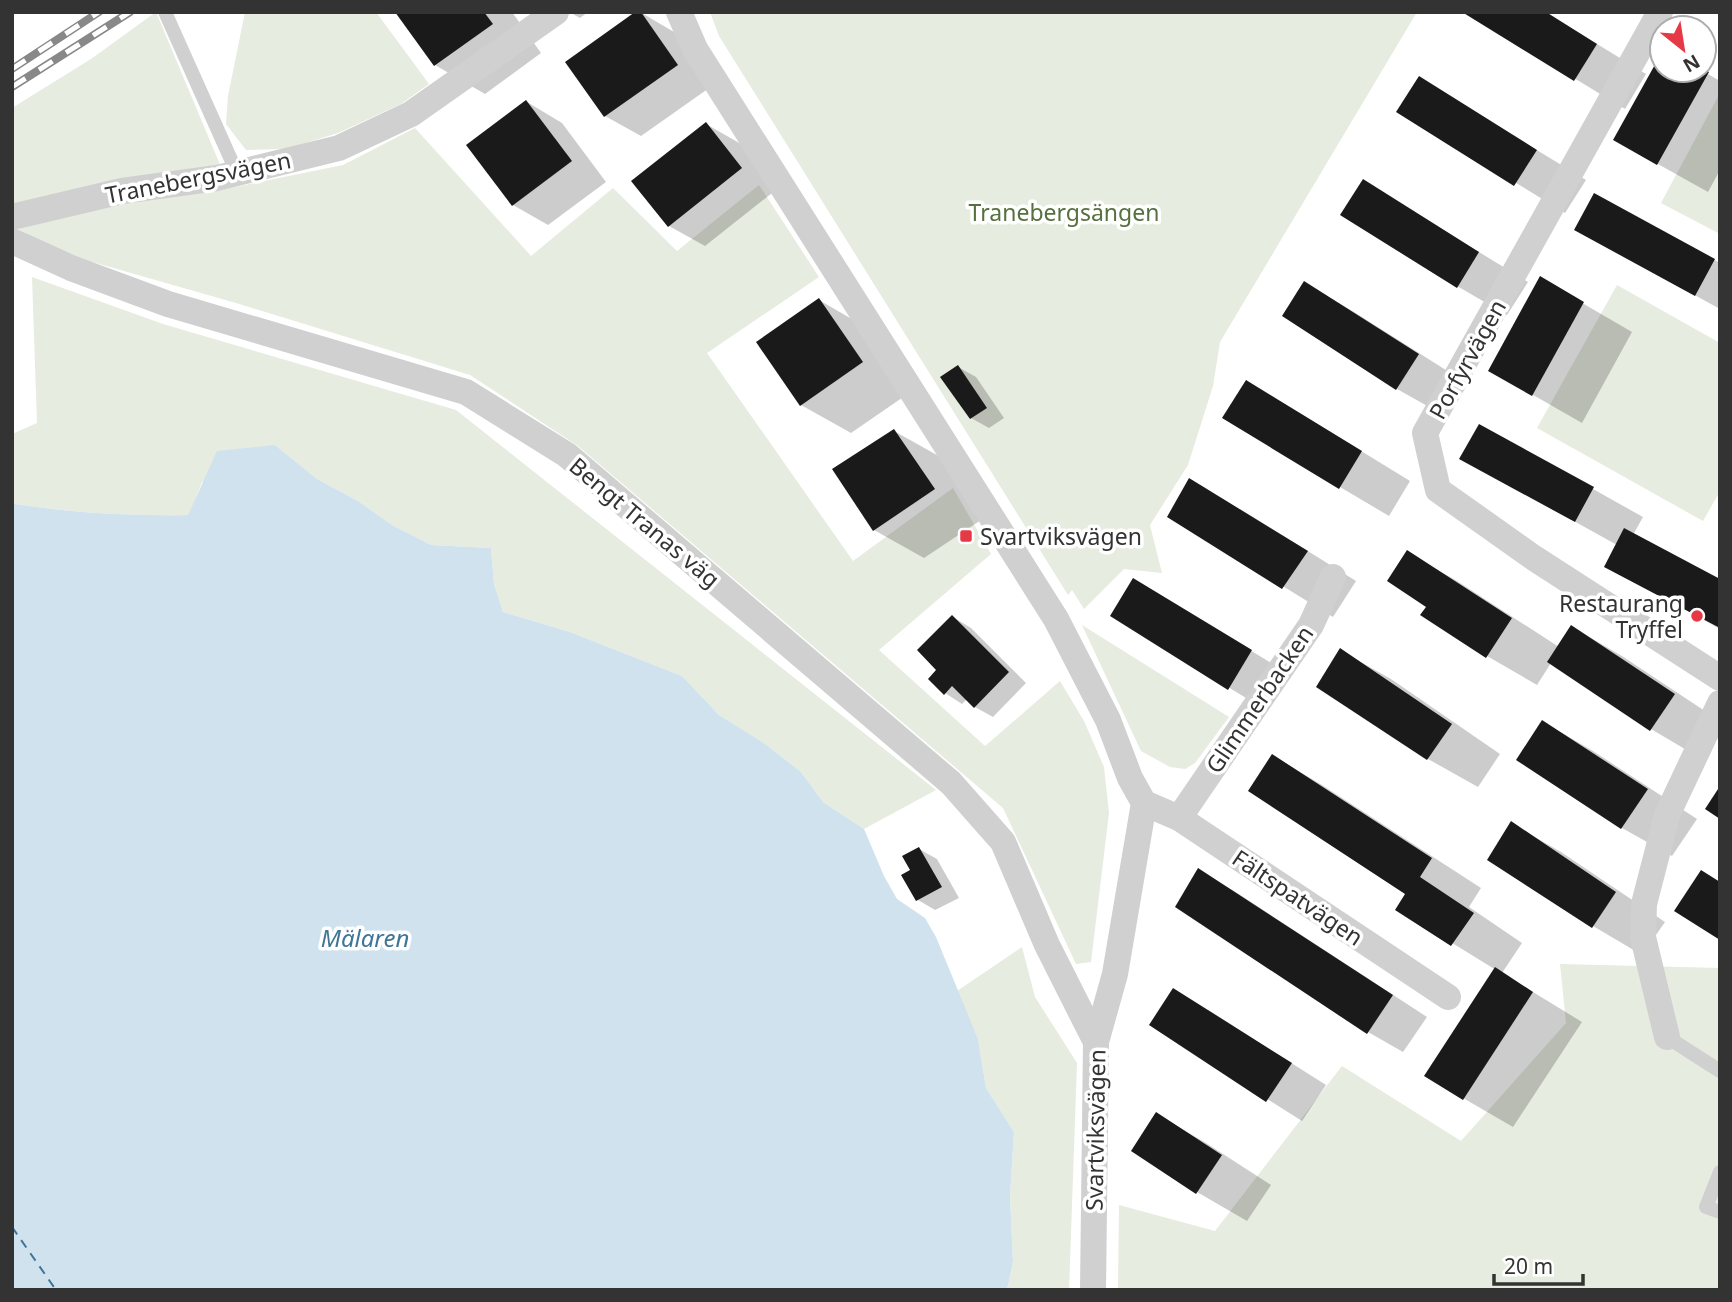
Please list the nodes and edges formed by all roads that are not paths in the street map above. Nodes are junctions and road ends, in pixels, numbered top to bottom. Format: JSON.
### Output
{"nodes":[{"id":1,"x":165,"y":12,"type":"edge"},
{"id":2,"x":556,"y":12,"type":"edge"},
{"id":3,"x":679,"y":12,"type":"edge"},
{"id":4,"x":1660,"y":12,"type":"edge"},
{"id":5,"x":237,"y":173,"type":"junction"},
{"id":6,"x":12,"y":217,"type":"edge"},
{"id":7,"x":12,"y":241,"type":"edge"},
{"id":8,"x":1333,"y":577,"type":"dead end"},
{"id":9,"x":1720,"y":678,"type":"edge"},
{"id":10,"x":1720,"y":704,"type":"edge"},
{"id":11,"x":1144,"y":803,"type":"junction"},
{"id":12,"x":1179,"y":818,"type":"junction"},
{"id":13,"x":1448,"y":997,"type":"dead end"},
{"id":14,"x":1667,"y":1037,"type":"joint"},
{"id":15,"x":1096,"y":1042,"type":"junction"},
{"id":16,"x":1720,"y":1071,"type":"edge"},
{"id":17,"x":1720,"y":1172,"type":"edge"},
{"id":18,"x":1713,"y":1209,"type":"edge"},
{"id":19,"x":1093,"y":1290,"type":"edge"}],
"edges":[{"from":1,"to":5,"type":"lane"},
{"from":2,"to":5,"type":"street","name":"Tranebergsvägen"},
{"from":3,"to":11,"type":"street"},
{"from":4,"to":9,"type":"street","name":"Porfyrvägen"},
{"from":5,"to":6,"type":"street","name":"Tranebergsvägen"},
{"from":7,"to":15,"type":"street","name":"Bengt Tranas väg"},
{"from":8,"to":12,"type":"street","name":"Glimmerbacken"},
{"from":10,"to":14,"type":"street"},
{"from":11,"to":12,"type":"street","name":"Fältspatvägen"},
{"from":11,"to":15,"type":"street","name":"Svartviksvägen"},
{"from":12,"to":13,"type":"street","name":"Fältspatvägen"},
{"from":14,"to":16,"type":"lane"},
{"from":15,"to":19,"type":"street","name":"Svartviksvägen"},
{"from":17,"to":18,"type":"lane"}]}
